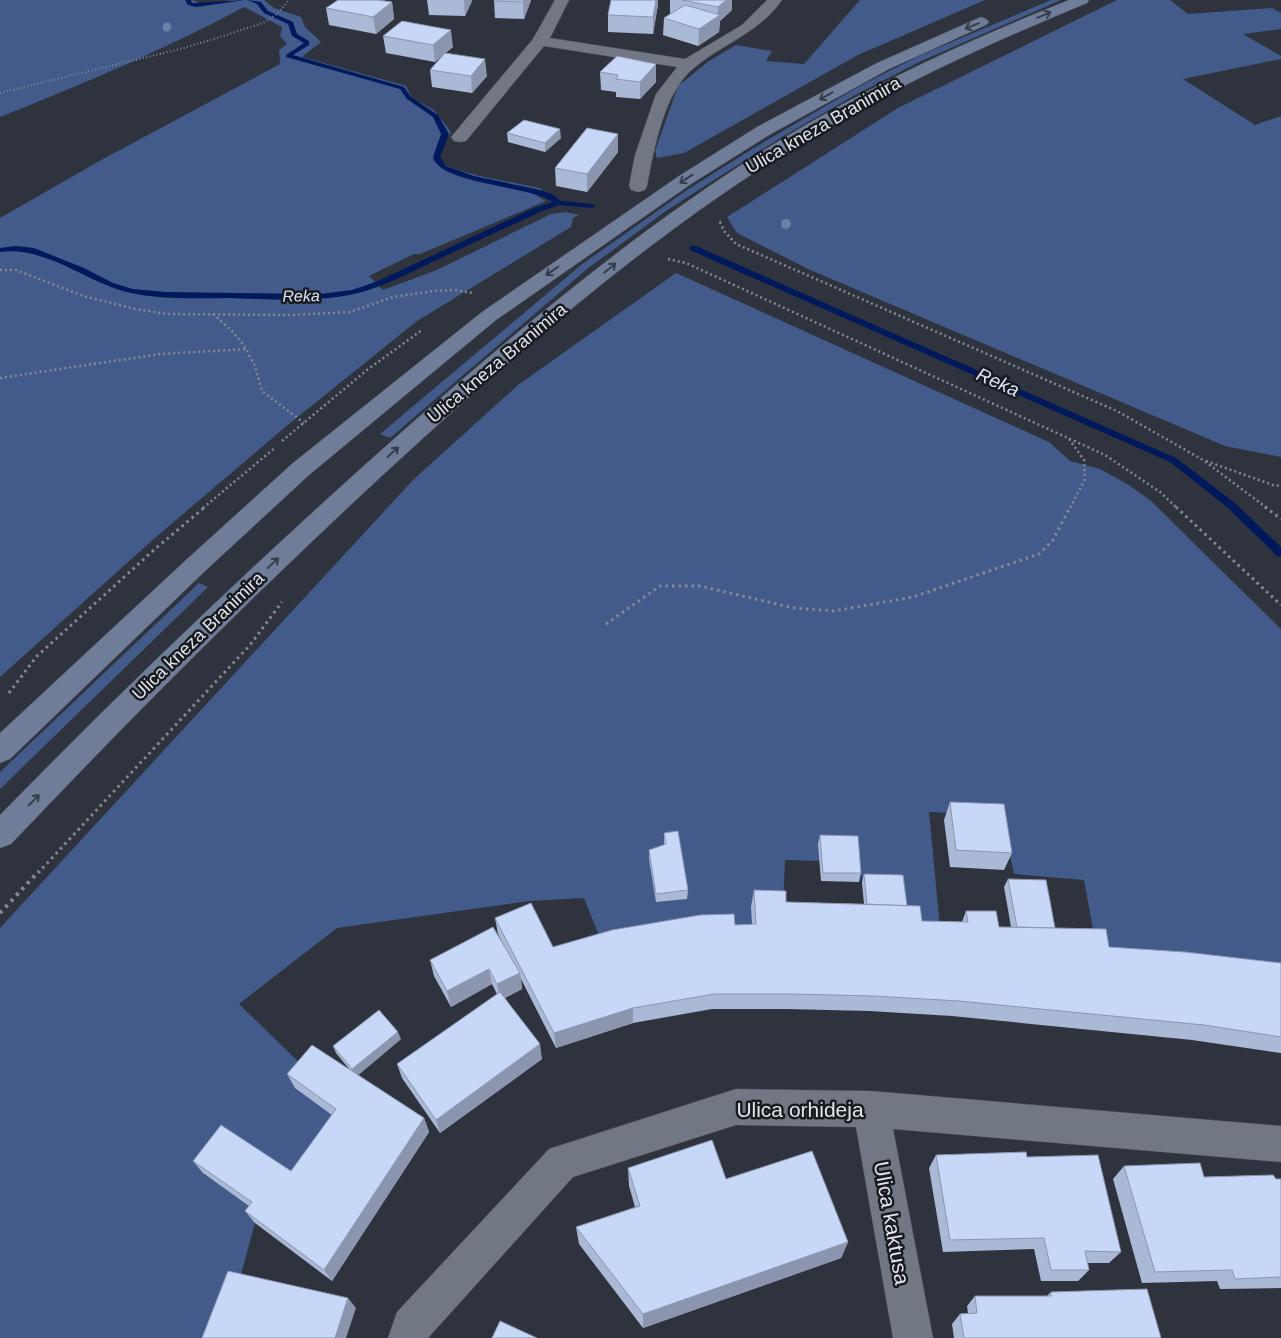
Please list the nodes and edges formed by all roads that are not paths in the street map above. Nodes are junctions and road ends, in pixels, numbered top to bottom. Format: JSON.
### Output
{"nodes":[{"id":1,"x":562,"y":0,"type":"edge"},
{"id":2,"x":774,"y":0,"type":"edge"},
{"id":3,"x":1033,"y":0,"type":"edge"},
{"id":4,"x":1078,"y":1,"type":"edge"},
{"id":5,"x":540,"y":41,"type":"junction"},
{"id":6,"x":688,"y":64,"type":"junction"},
{"id":7,"x":460,"y":137,"type":"dead end"},
{"id":8,"x":638,"y":186,"type":"dead end"},
{"id":9,"x":0,"y":751,"type":"edge"},
{"id":10,"x":0,"y":835,"type":"edge"},
{"id":11,"x":871,"y":1109,"type":"junction"},
{"id":12,"x":1281,"y":1144,"type":"edge"},
{"id":13,"x":408,"y":1338,"type":"edge"},
{"id":14,"x":913,"y":1338,"type":"edge"}],
"edges":[{"from":1,"to":5,"type":"street"},
{"from":2,"to":6,"type":"street"},
{"from":3,"to":9,"type":"street","name":"Ulica kneza Branimira","one_way":true},
{"from":10,"to":4,"type":"street","name":"Ulica kneza Branimira","one_way":true},
{"from":5,"to":6,"type":"street"},
{"from":5,"to":7,"type":"street"},
{"from":6,"to":8,"type":"street"},
{"from":11,"to":12,"type":"street","name":"Ulica orhideja"},
{"from":11,"to":13,"type":"street","name":"Ulica orhideja"},
{"from":11,"to":14,"type":"street","name":"Ulica kaktusa"}]}
